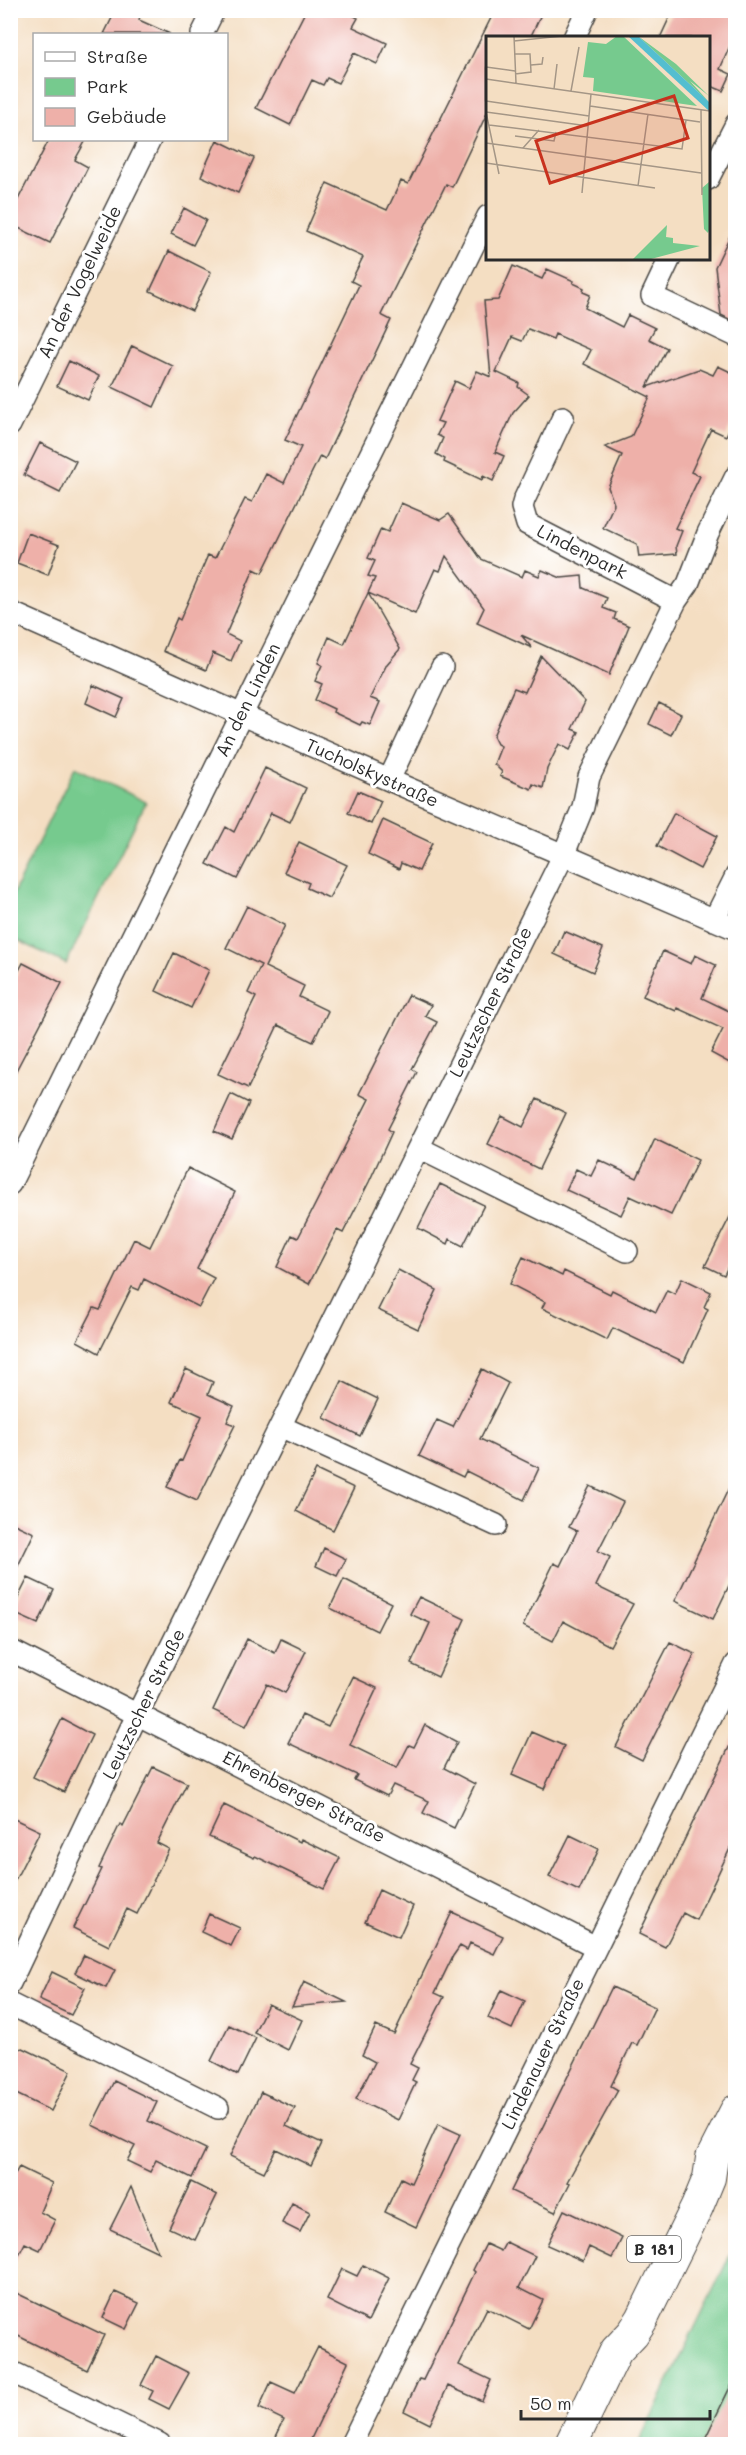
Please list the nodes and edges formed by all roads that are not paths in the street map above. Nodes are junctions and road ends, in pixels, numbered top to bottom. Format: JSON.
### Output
{"nodes":[{"id":1,"x":214,"y":10,"type":"edge"},
{"id":2,"x":587,"y":10,"type":"edge"},
{"id":3,"x":202,"y":33,"type":"edge"},
{"id":4,"x":575,"y":36,"type":"edge"},
{"id":5,"x":735,"y":124,"type":"edge"},
{"id":6,"x":150,"y":141,"type":"edge"},
{"id":7,"x":710,"y":175,"type":"edge"},
{"id":8,"x":486,"y":220,"type":"edge"},
{"id":9,"x":669,"y":260,"type":"edge"},
{"id":10,"x":735,"y":336,"type":"edge"},
{"id":11,"x":563,"y":417,"type":"dead end"},
{"id":12,"x":10,"y":425,"type":"edge"},
{"id":13,"x":735,"y":476,"type":"edge"},
{"id":14,"x":676,"y":601,"type":"junction"},
{"id":15,"x":10,"y":612,"type":"edge"},
{"id":16,"x":442,"y":667,"type":"dead end"},
{"id":17,"x":240,"y":715,"type":"junction"},
{"id":18,"x":389,"y":780,"type":"junction"},
{"id":19,"x":563,"y":856,"type":"junction"},
{"id":20,"x":735,"y":876,"type":"edge"},
{"id":21,"x":714,"y":920,"type":"junction"},
{"id":22,"x":735,"y":929,"type":"edge"},
{"id":23,"x":418,"y":1148,"type":"junction"},
{"id":24,"x":10,"y":1184,"type":"edge"},
{"id":25,"x":627,"y":1251,"type":"dead end"},
{"id":26,"x":282,"y":1427,"type":"junction"},
{"id":27,"x":496,"y":1525,"type":"dead end"},
{"id":28,"x":10,"y":1650,"type":"edge"},
{"id":29,"x":735,"y":1664,"type":"edge"},
{"id":30,"x":138,"y":1713,"type":"junction"},
{"id":31,"x":596,"y":1947,"type":"junction"},
{"id":32,"x":10,"y":1983,"type":"edge"},
{"id":33,"x":10,"y":2004,"type":"edge"},
{"id":34,"x":218,"y":2108,"type":"dead end"},
{"id":35,"x":735,"y":2111,"type":"edge"},
{"id":36,"x":10,"y":2371,"type":"edge"},
{"id":37,"x":160,"y":2445,"type":"edge"},
{"id":38,"x":351,"y":2445,"type":"edge"},
{"id":39,"x":570,"y":2445,"type":"edge"}],
"edges":[{"from":1,"to":3,"type":"street"},
{"from":2,"to":4,"type":"street"},
{"from":5,"to":7,"type":"street"},
{"from":6,"to":12,"type":"street","name":"An der Vogelweide"},
{"from":8,"to":17,"type":"street","name":"An den Linden"},
{"from":9,"to":10,"type":"street"},
{"from":11,"to":14,"type":"street","name":"Lindenpark"},
{"from":13,"to":14,"type":"street"},
{"from":14,"to":19,"type":"street"},
{"from":15,"to":17,"type":"street","name":"Tucholskystraße"},
{"from":16,"to":18,"type":"street"},
{"from":17,"to":18,"type":"street","name":"Tucholskystraße"},
{"from":17,"to":24,"type":"street","name":"An den Linden"},
{"from":18,"to":19,"type":"street","name":"Tucholskystraße"},
{"from":19,"to":21,"type":"street","name":"Tucholskystraße"},
{"from":19,"to":23,"type":"street","name":"Leutzscher Straße"},
{"from":20,"to":21,"type":"street"},
{"from":21,"to":22,"type":"street","name":"Tucholskystraße"},
{"from":23,"to":25,"type":"street"},
{"from":23,"to":26,"type":"street","name":"Leutzscher Straße"},
{"from":26,"to":27,"type":"street"},
{"from":26,"to":30,"type":"street","name":"Leutzscher Straße"},
{"from":28,"to":30,"type":"street","name":"Ehrenberger Straße"},
{"from":29,"to":31,"type":"street","name":"Lindenauer Straße"},
{"from":30,"to":31,"type":"street","name":"Ehrenberger Straße"},
{"from":30,"to":32,"type":"street","name":"Leutzscher Straße"},
{"from":31,"to":38,"type":"street","name":"Lindenauer Straße"},
{"from":33,"to":34,"type":"street"},
{"from":35,"to":39,"type":"main road","number":"B 181"},
{"from":36,"to":37,"type":"street"}]}
